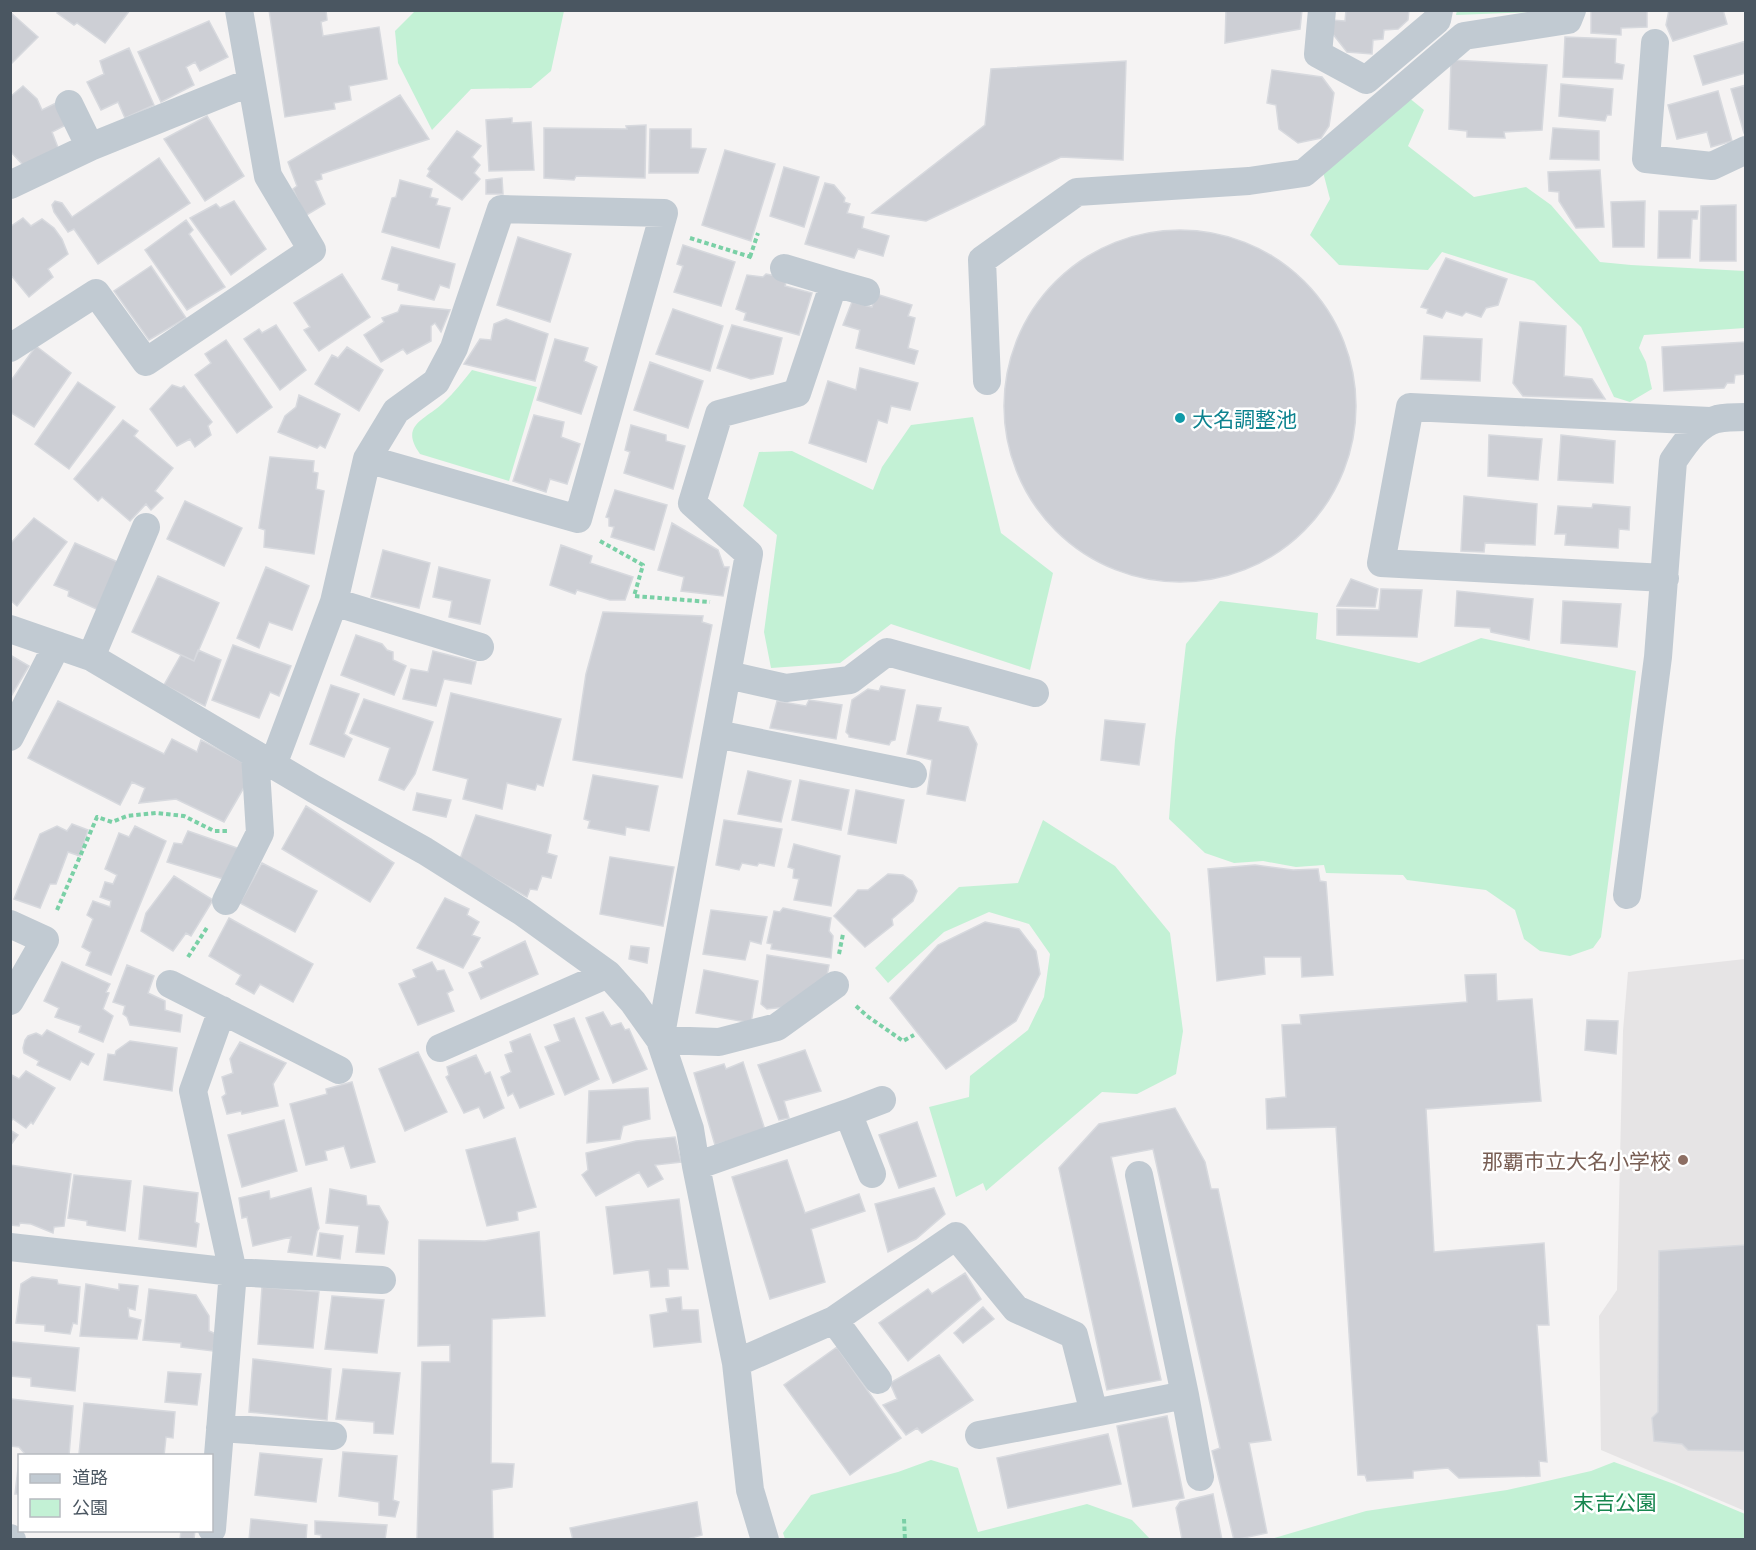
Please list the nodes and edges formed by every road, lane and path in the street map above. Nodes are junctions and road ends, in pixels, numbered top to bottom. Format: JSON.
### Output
{"nodes":[{"id":1,"x":239,"y":10,"type":"edge"},
{"id":2,"x":1322,"y":10,"type":"edge"},
{"id":3,"x":1439,"y":10,"type":"edge"},
{"id":4,"x":1572,"y":10,"type":"edge"},
{"id":5,"x":1655,"y":43,"type":"dead end"},
{"id":6,"x":251,"y":82,"type":"junction"},
{"id":7,"x":69,"y":104,"type":"dead end"},
{"id":8,"x":90,"y":147,"type":"junction"},
{"id":9,"x":1746,"y":150,"type":"edge"},
{"id":10,"x":10,"y":185,"type":"edge"},
{"id":11,"x":664,"y":213,"type":"junction"},
{"id":12,"x":758,"y":233,"type":"dead end"},
{"id":13,"x":750,"y":257,"type":"junction"},
{"id":14,"x":784,"y":268,"type":"joint"},
{"id":15,"x":834,"y":283,"type":"junction"},
{"id":16,"x":866,"y":292,"type":"dead end"},
{"id":17,"x":10,"y":348,"type":"edge"},
{"id":18,"x":987,"y":381,"type":"dead end"},
{"id":19,"x":1746,"y":417,"type":"edge"},
{"id":20,"x":1710,"y":421,"type":"junction"},
{"id":21,"x":368,"y":459,"type":"junction"},
{"id":22,"x":578,"y":519,"type":"junction"},
{"id":23,"x":146,"y":527,"type":"dead end"},
{"id":24,"x":1665,"y":578,"type":"junction"},
{"id":25,"x":334,"y":602,"type":"junction"},
{"id":26,"x":740,"y":605,"type":"junction"},
{"id":27,"x":10,"y":629,"type":"edge"},
{"id":28,"x":57,"y":645,"type":"junction"},
{"id":29,"x":480,"y":647,"type":"dead end"},
{"id":30,"x":91,"y":657,"type":"junction"},
{"id":31,"x":728,"y":675,"type":"junction"},
{"id":32,"x":1035,"y":693,"type":"dead end"},
{"id":33,"x":717,"y":734,"type":"junction"},
{"id":34,"x":10,"y":737,"type":"edge"},
{"id":35,"x":264,"y":759,"type":"junction"},
{"id":36,"x":913,"y":774,"type":"dead end"},
{"id":37,"x":260,"y":833,"type":"junction"},
{"id":38,"x":1627,"y":895,"type":"dead end"},
{"id":39,"x":226,"y":901,"type":"joint"},
{"id":40,"x":10,"y":924,"type":"edge"},
{"id":41,"x":45,"y":940,"type":"junction"},
{"id":42,"x":608,"y":974,"type":"junction"},
{"id":43,"x":170,"y":984,"type":"joint"},
{"id":44,"x":835,"y":985,"type":"dead end"},
{"id":45,"x":10,"y":1001,"type":"edge"},
{"id":46,"x":222,"y":1010,"type":"junction"},
{"id":47,"x":660,"y":1040,"type":"junction"},
{"id":48,"x":440,"y":1048,"type":"dead end"},
{"id":49,"x":339,"y":1070,"type":"dead end"},
{"id":50,"x":882,"y":1100,"type":"dead end"},
{"id":51,"x":848,"y":1113,"type":"junction"},
{"id":52,"x":696,"y":1166,"type":"junction"},
{"id":53,"x":872,"y":1174,"type":"dead end"},
{"id":54,"x":1139,"y":1174,"type":"dead end"},
{"id":55,"x":10,"y":1246,"type":"edge"},
{"id":56,"x":233,"y":1272,"type":"junction"},
{"id":57,"x":382,"y":1280,"type":"dead end"},
{"id":58,"x":834,"y":1320,"type":"junction"},
{"id":59,"x":736,"y":1364,"type":"junction"},
{"id":60,"x":878,"y":1380,"type":"dead end"},
{"id":61,"x":1185,"y":1395,"type":"junction"},
{"id":62,"x":1094,"y":1413,"type":"junction"},
{"id":63,"x":220,"y":1428,"type":"junction"},
{"id":64,"x":979,"y":1435,"type":"dead end"},
{"id":65,"x":333,"y":1436,"type":"dead end"},
{"id":66,"x":1200,"y":1477,"type":"dead end"},
{"id":67,"x":213,"y":1507,"type":"edge"},
{"id":68,"x":904,"y":1519,"type":"dead end"},
{"id":69,"x":765,"y":1539,"type":"edge"},
{"id":70,"x":906,"y":1539,"type":"edge"}],
"edges":[{"from":1,"to":6,"type":"street"},
{"from":2,"to":3,"type":"street"},
{"from":4,"to":18,"type":"street"},
{"from":5,"to":9,"type":"street"},
{"from":6,"to":8,"type":"street"},
{"from":6,"to":17,"type":"street"},
{"from":7,"to":8,"type":"street"},
{"from":8,"to":10,"type":"street"},
{"from":11,"to":13,"type":"path"},
{"from":11,"to":21,"type":"street"},
{"from":11,"to":22,"type":"street"},
{"from":12,"to":13,"type":"path"},
{"from":13,"to":14,"type":"path"},
{"from":14,"to":15,"type":"street"},
{"from":15,"to":16,"type":"street"},
{"from":15,"to":26,"type":"street"},
{"from":19,"to":20,"type":"street"},
{"from":20,"to":24,"type":"street"},
{"from":20,"to":24,"type":"street"},
{"from":21,"to":22,"type":"street"},
{"from":21,"to":25,"type":"street"},
{"from":22,"to":26,"type":"path"},
{"from":23,"to":30,"type":"street"},
{"from":24,"to":38,"type":"street"},
{"from":25,"to":29,"type":"street"},
{"from":25,"to":35,"type":"street"},
{"from":26,"to":31,"type":"street"},
{"from":27,"to":28,"type":"street"},
{"from":28,"to":30,"type":"street"},
{"from":28,"to":34,"type":"street"},
{"from":30,"to":35,"type":"street"},
{"from":31,"to":32,"type":"street"},
{"from":31,"to":33,"type":"street"},
{"from":33,"to":36,"type":"street"},
{"from":33,"to":47,"type":"street"},
{"from":35,"to":37,"type":"street"},
{"from":35,"to":42,"type":"street"},
{"from":37,"to":39,"type":"street"},
{"from":37,"to":41,"type":"path"},
{"from":39,"to":43,"type":"path"},
{"from":40,"to":41,"type":"street"},
{"from":41,"to":45,"type":"street"},
{"from":42,"to":47,"type":"street"},
{"from":42,"to":48,"type":"street"},
{"from":43,"to":46,"type":"street"},
{"from":44,"to":47,"type":"street"},
{"from":46,"to":49,"type":"street"},
{"from":46,"to":56,"type":"street"},
{"from":47,"to":52,"type":"street"},
{"from":50,"to":51,"type":"street"},
{"from":51,"to":52,"type":"street"},
{"from":51,"to":53,"type":"street"},
{"from":52,"to":59,"type":"street"},
{"from":54,"to":61,"type":"street"},
{"from":55,"to":56,"type":"street"},
{"from":56,"to":57,"type":"street"},
{"from":56,"to":63,"type":"street"},
{"from":58,"to":59,"type":"street"},
{"from":58,"to":60,"type":"street"},
{"from":58,"to":62,"type":"street"},
{"from":59,"to":69,"type":"street"},
{"from":61,"to":62,"type":"street"},
{"from":61,"to":66,"type":"street"},
{"from":62,"to":64,"type":"street"},
{"from":63,"to":65,"type":"street"},
{"from":63,"to":67,"type":"street"},
{"from":68,"to":70,"type":"path"}]}
